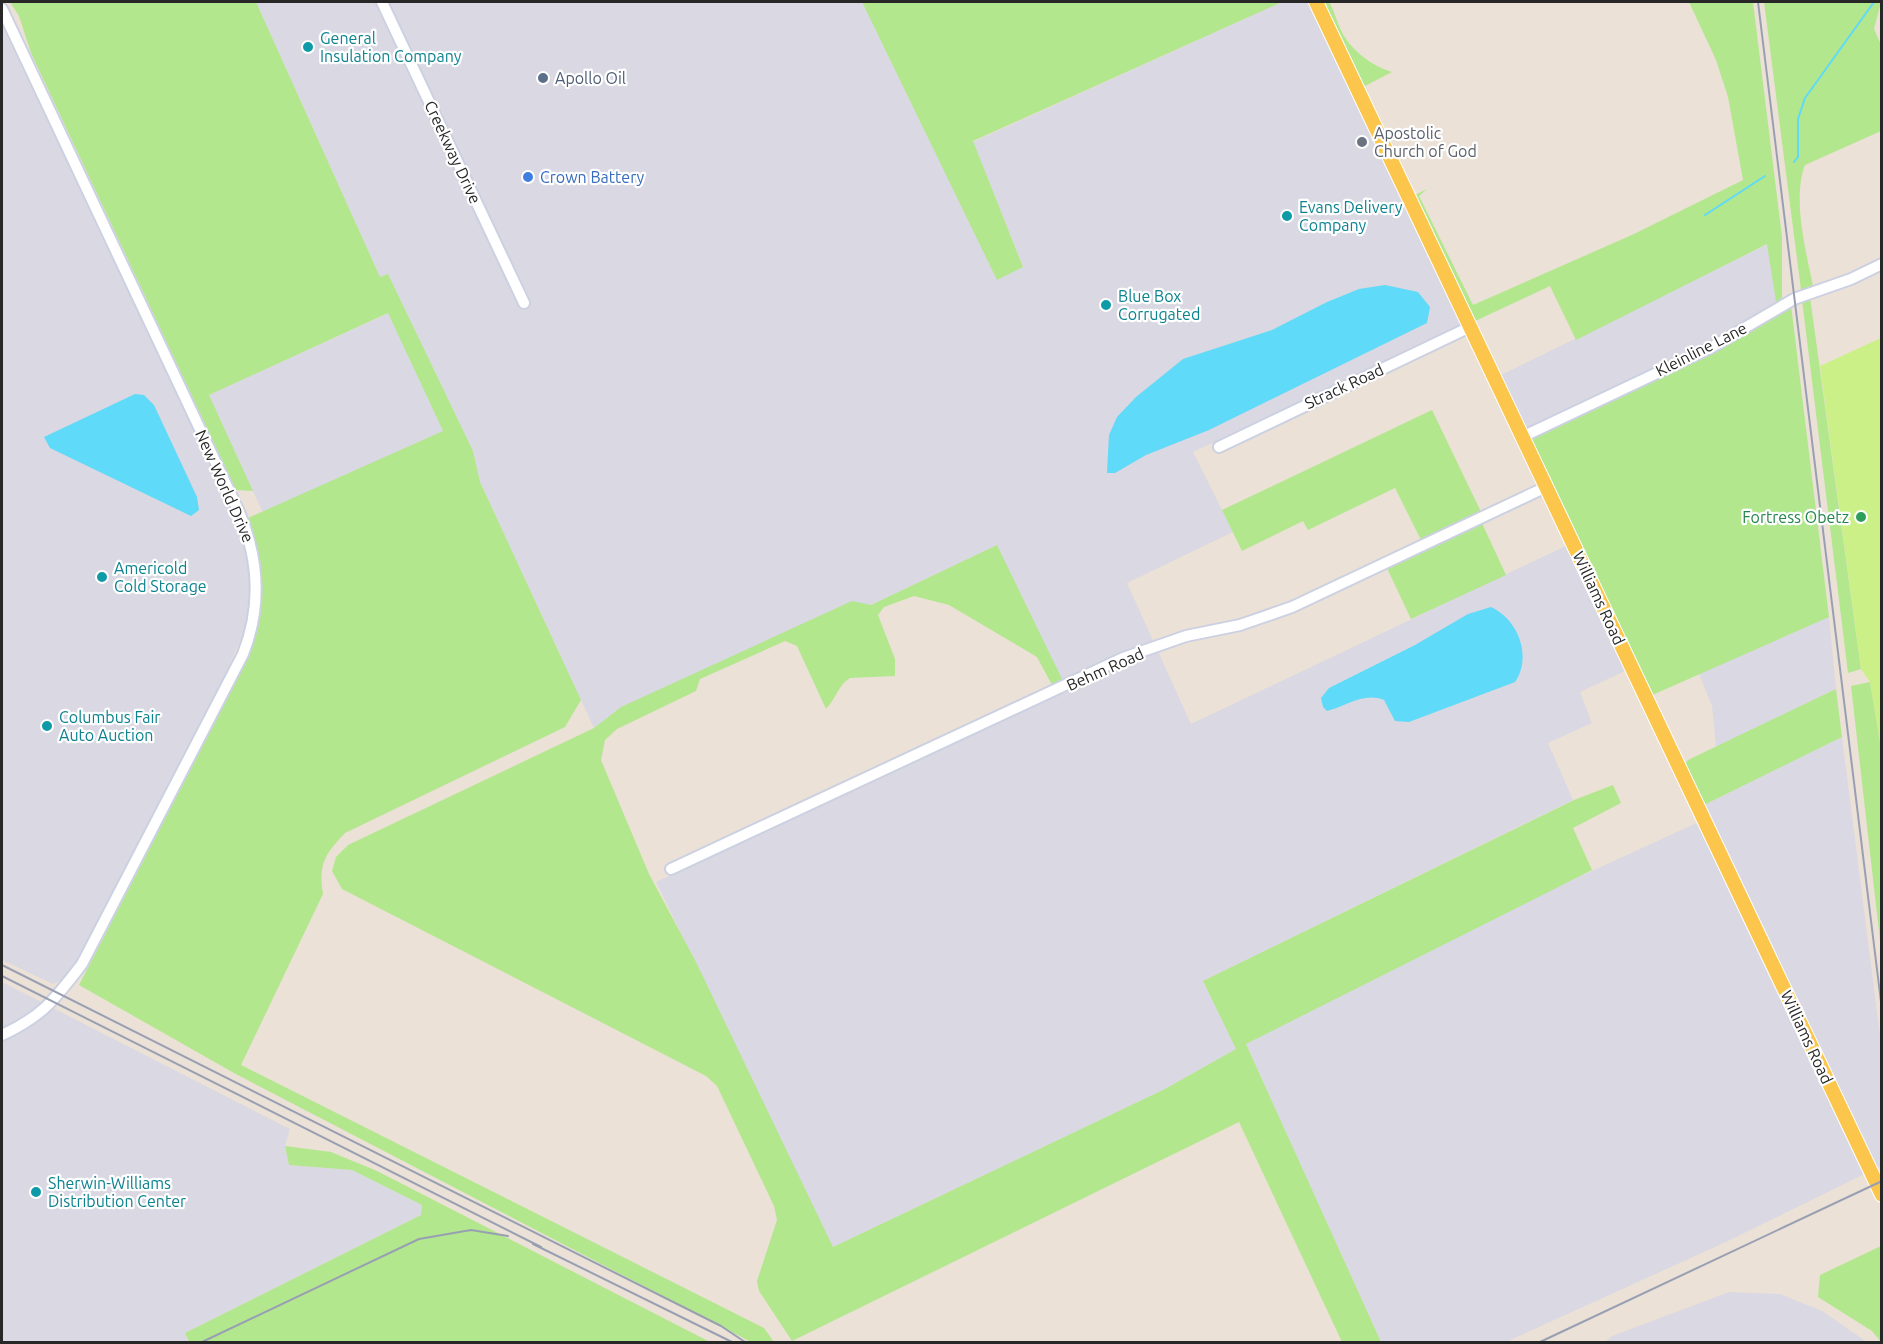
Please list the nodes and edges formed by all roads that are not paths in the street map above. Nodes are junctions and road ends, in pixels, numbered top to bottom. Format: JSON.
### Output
{"nodes":[{"id":1,"x":382,"y":2,"type":"edge"},
{"id":2,"x":1316,"y":2,"type":"edge"},
{"id":3,"x":2,"y":9,"type":"edge"},
{"id":4,"x":1881,"y":264,"type":"edge"},
{"id":5,"x":524,"y":303,"type":"dead end"},
{"id":6,"x":1470,"y":327,"type":"junction"},
{"id":7,"x":1522,"y":437,"type":"junction"},
{"id":8,"x":1219,"y":447,"type":"dead end"},
{"id":9,"x":1546,"y":487,"type":"junction"},
{"id":10,"x":670,"y":869,"type":"dead end"},
{"id":11,"x":2,"y":1035,"type":"edge"},
{"id":12,"x":1881,"y":1195,"type":"edge"}],
"edges":[{"from":1,"to":5,"type":"street","name":"Creekway Drive"},
{"from":2,"to":6,"type":"main road","name":"Williams Road"},
{"from":3,"to":11,"type":"street","name":"New World Drive"},
{"from":4,"to":7,"type":"street","name":"Kleinline Lane"},
{"from":6,"to":7,"type":"main road","name":"Williams Road"},
{"from":6,"to":8,"type":"street","name":"Strack Road"},
{"from":7,"to":9,"type":"main road","name":"Williams Road"},
{"from":9,"to":10,"type":"street","name":"Behm Road"},
{"from":9,"to":12,"type":"main road","name":"Williams Road"}]}
